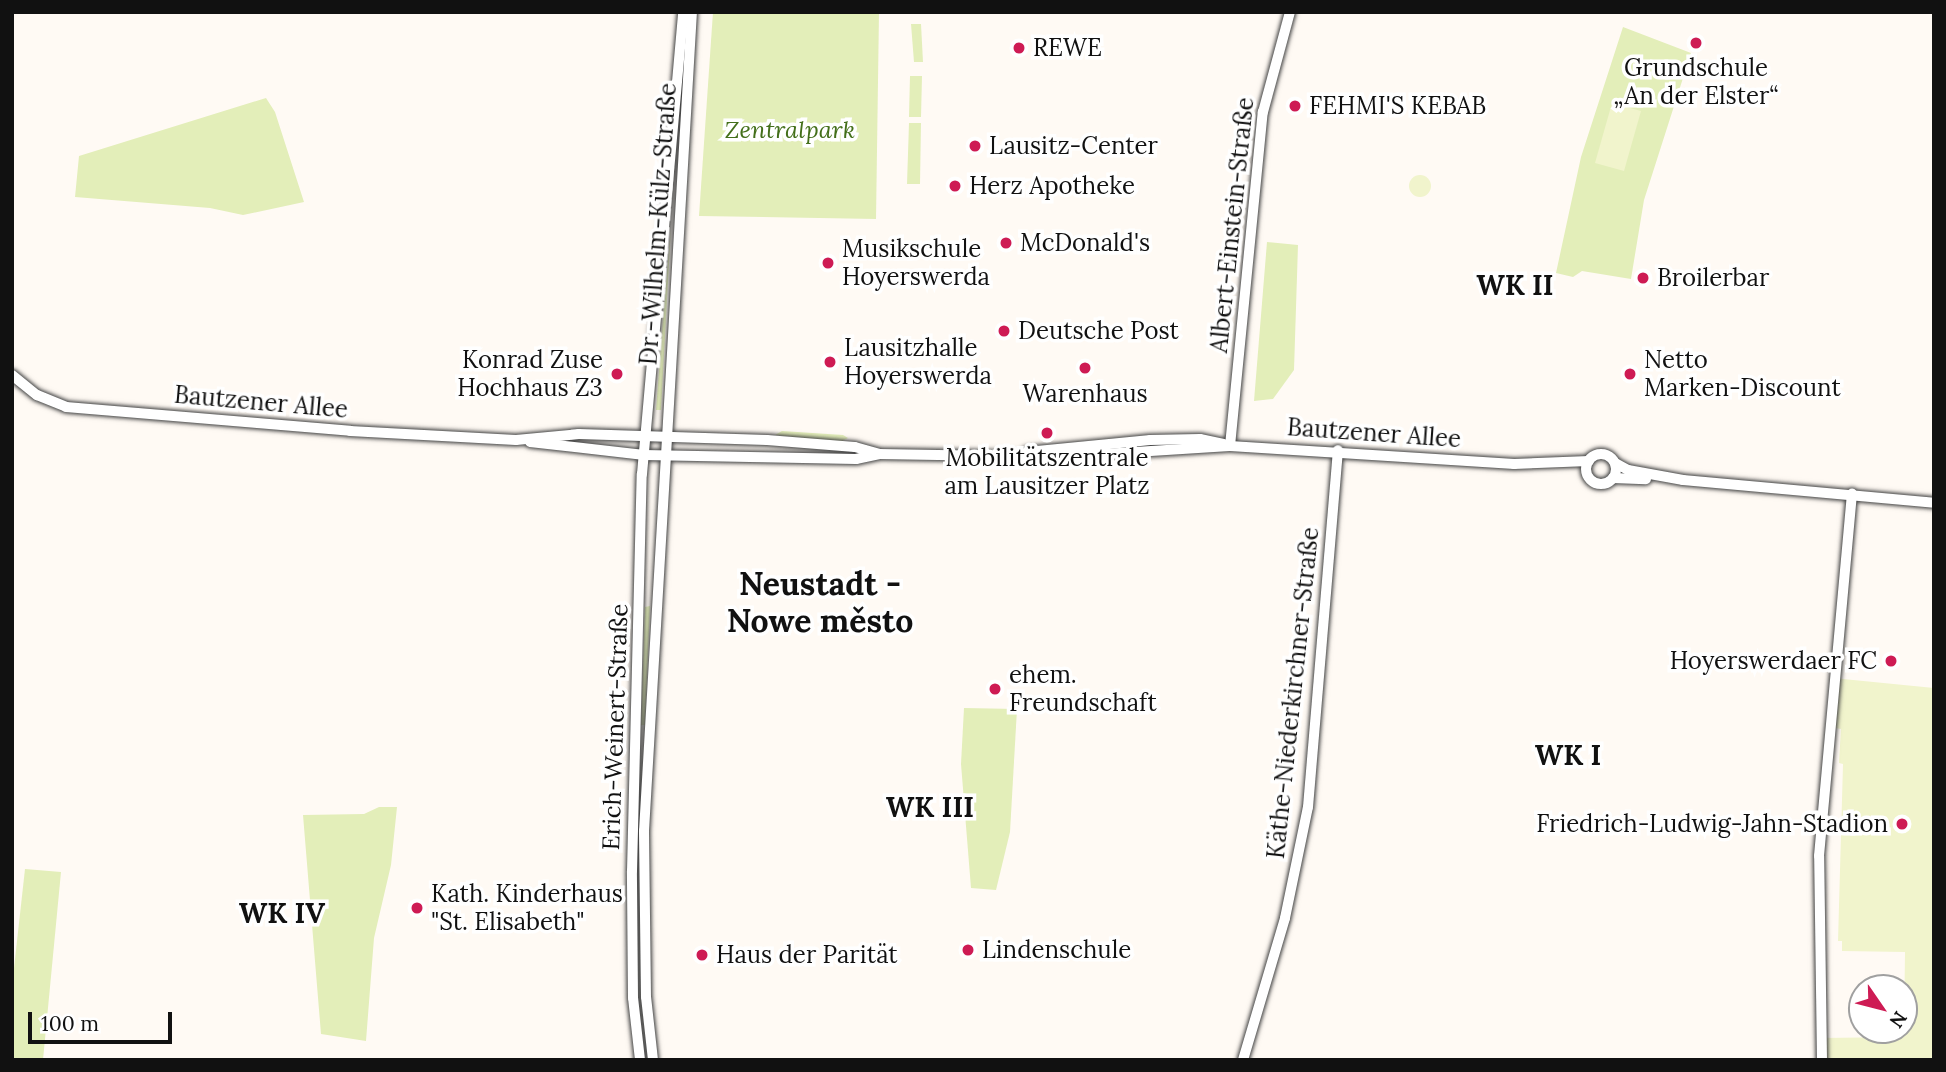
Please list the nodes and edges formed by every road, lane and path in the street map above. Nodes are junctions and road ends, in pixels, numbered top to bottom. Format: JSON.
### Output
{"nodes":[{"id":1,"x":683,"y":12,"type":"edge"},
{"id":2,"x":692,"y":12,"type":"edge"},
{"id":3,"x":1290,"y":12,"type":"edge"},
{"id":4,"x":12,"y":375,"type":"edge"},
{"id":5,"x":645,"y":437,"type":"junction"},
{"id":6,"x":664,"y":439,"type":"junction"},
{"id":7,"x":516,"y":440,"type":"junction"},
{"id":8,"x":1230,"y":446,"type":"junction"},
{"id":9,"x":1338,"y":450,"type":"junction"},
{"id":10,"x":879,"y":454,"type":"junction"},
{"id":11,"x":643,"y":455,"type":"junction"},
{"id":12,"x":663,"y":455,"type":"junction"},
{"id":13,"x":1615,"y":463,"type":"junction"},
{"id":14,"x":1588,"y":467,"type":"junction"},
{"id":15,"x":1614,"y":478,"type":"junction"},
{"id":16,"x":1684,"y":480,"type":"junction"},
{"id":17,"x":1852,"y":494,"type":"junction"},
{"id":18,"x":1934,"y":503,"type":"edge"},
{"id":19,"x":640,"y":1060,"type":"edge"},
{"id":20,"x":653,"y":1060,"type":"edge"},
{"id":21,"x":1243,"y":1060,"type":"edge"},
{"id":22,"x":1822,"y":1060,"type":"edge"}],
"edges":[{"from":1,"to":5,"type":"street","name":"Dr.-Wilhelm-Külz-Straße"},
{"from":2,"to":6,"type":"street","name":"Dr.-Wilhelm-Külz-Straße"},
{"from":3,"to":8,"type":"street","name":"Albert-Einstein-Straße"},
{"from":4,"to":7,"type":"street","name":"Bautzener Allee"},
{"from":5,"to":6,"type":"street","name":"Bautzener Allee"},
{"from":5,"to":7,"type":"street","name":"Bautzener Allee"},
{"from":5,"to":11,"type":"street","name":"Erich-Weinert-Straße"},
{"from":6,"to":10,"type":"street","name":"Bautzener Allee"},
{"from":6,"to":12,"type":"street","name":"Erich-Weinert-Straße"},
{"from":7,"to":11,"type":"street","name":"Bautzener Allee"},
{"from":8,"to":9,"type":"street","name":"Bautzener Allee"},
{"from":8,"to":10,"type":"street","name":"Bautzener Allee"},
{"from":9,"to":14,"type":"street","name":"Bautzener Allee"},
{"from":9,"to":21,"type":"street","name":"Käthe-Niederkirchner-Straße"},
{"from":10,"to":12,"type":"street","name":"Bautzener Allee"},
{"from":11,"to":12,"type":"street","name":"Bautzener Allee"},
{"from":11,"to":19,"type":"street","name":"Erich-Weinert-Straße"},
{"from":12,"to":20,"type":"street","name":"Erich-Weinert-Straße"},
{"from":13,"to":14,"type":"street","name":"Bautzener Allee"},
{"from":13,"to":15,"type":"street"},
{"from":13,"to":16,"type":"street","name":"Bautzener Allee"},
{"from":14,"to":15,"type":"street","name":"Bautzener Allee"},
{"from":15,"to":16,"type":"street","name":"Bautzener Allee"},
{"from":16,"to":17,"type":"street","name":"Bautzener Allee"},
{"from":17,"to":18,"type":"street","name":"Bautzener Allee"},
{"from":17,"to":22,"type":"street"}]}
